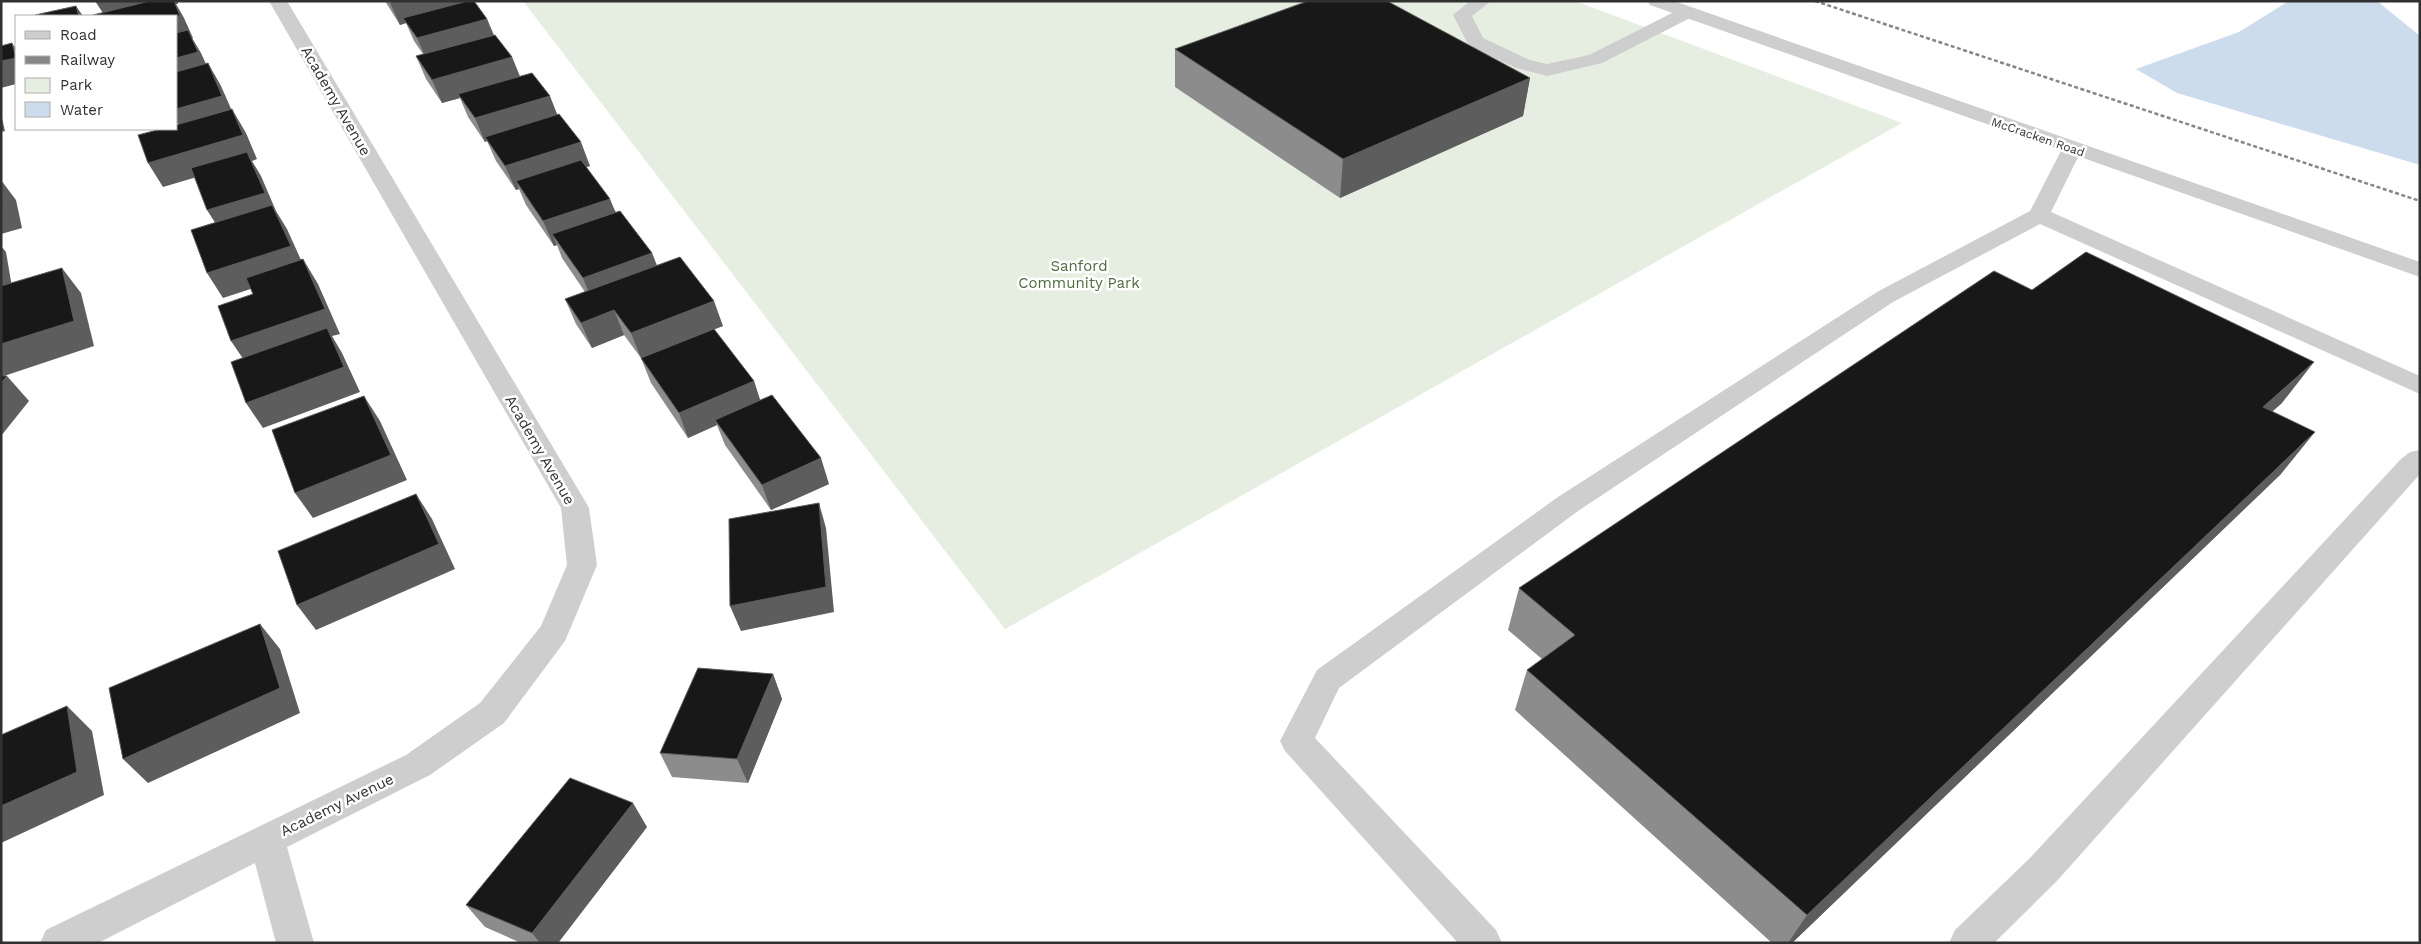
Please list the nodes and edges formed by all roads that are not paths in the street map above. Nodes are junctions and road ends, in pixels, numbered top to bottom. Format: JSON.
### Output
{"nodes":[{"id":1,"x":278,"y":1,"type":"edge"},
{"id":2,"x":1482,"y":1,"type":"edge"},
{"id":3,"x":1656,"y":1,"type":"edge"},
{"id":4,"x":1688,"y":12,"type":"junction"},
{"id":5,"x":2072,"y":149,"type":"junction"},
{"id":6,"x":2038,"y":215,"type":"junction"},
{"id":7,"x":2420,"y":270,"type":"edge"},
{"id":8,"x":2420,"y":386,"type":"edge"},
{"id":9,"x":2420,"y":459,"type":"edge"},
{"id":10,"x":267,"y":840,"type":"junction"},
{"id":11,"x":59,"y":943,"type":"edge"},
{"id":12,"x":295,"y":943,"type":"edge"},
{"id":13,"x":1483,"y":943,"type":"edge"},
{"id":14,"x":1968,"y":943,"type":"edge"}],
"edges":[{"from":1,"to":10,"type":"street","name":"Academy Avenue"},
{"from":2,"to":4,"type":"street"},
{"from":3,"to":4,"type":"street","name":"McCracken Road"},
{"from":4,"to":5,"type":"street","name":"McCracken Road"},
{"from":5,"to":6,"type":"street"},
{"from":5,"to":7,"type":"street","name":"McCracken Road"},
{"from":6,"to":8,"type":"street"},
{"from":6,"to":13,"type":"street"},
{"from":9,"to":14,"type":"street"},
{"from":10,"to":11,"type":"street","name":"Academy Avenue"},
{"from":10,"to":12,"type":"street"}]}
